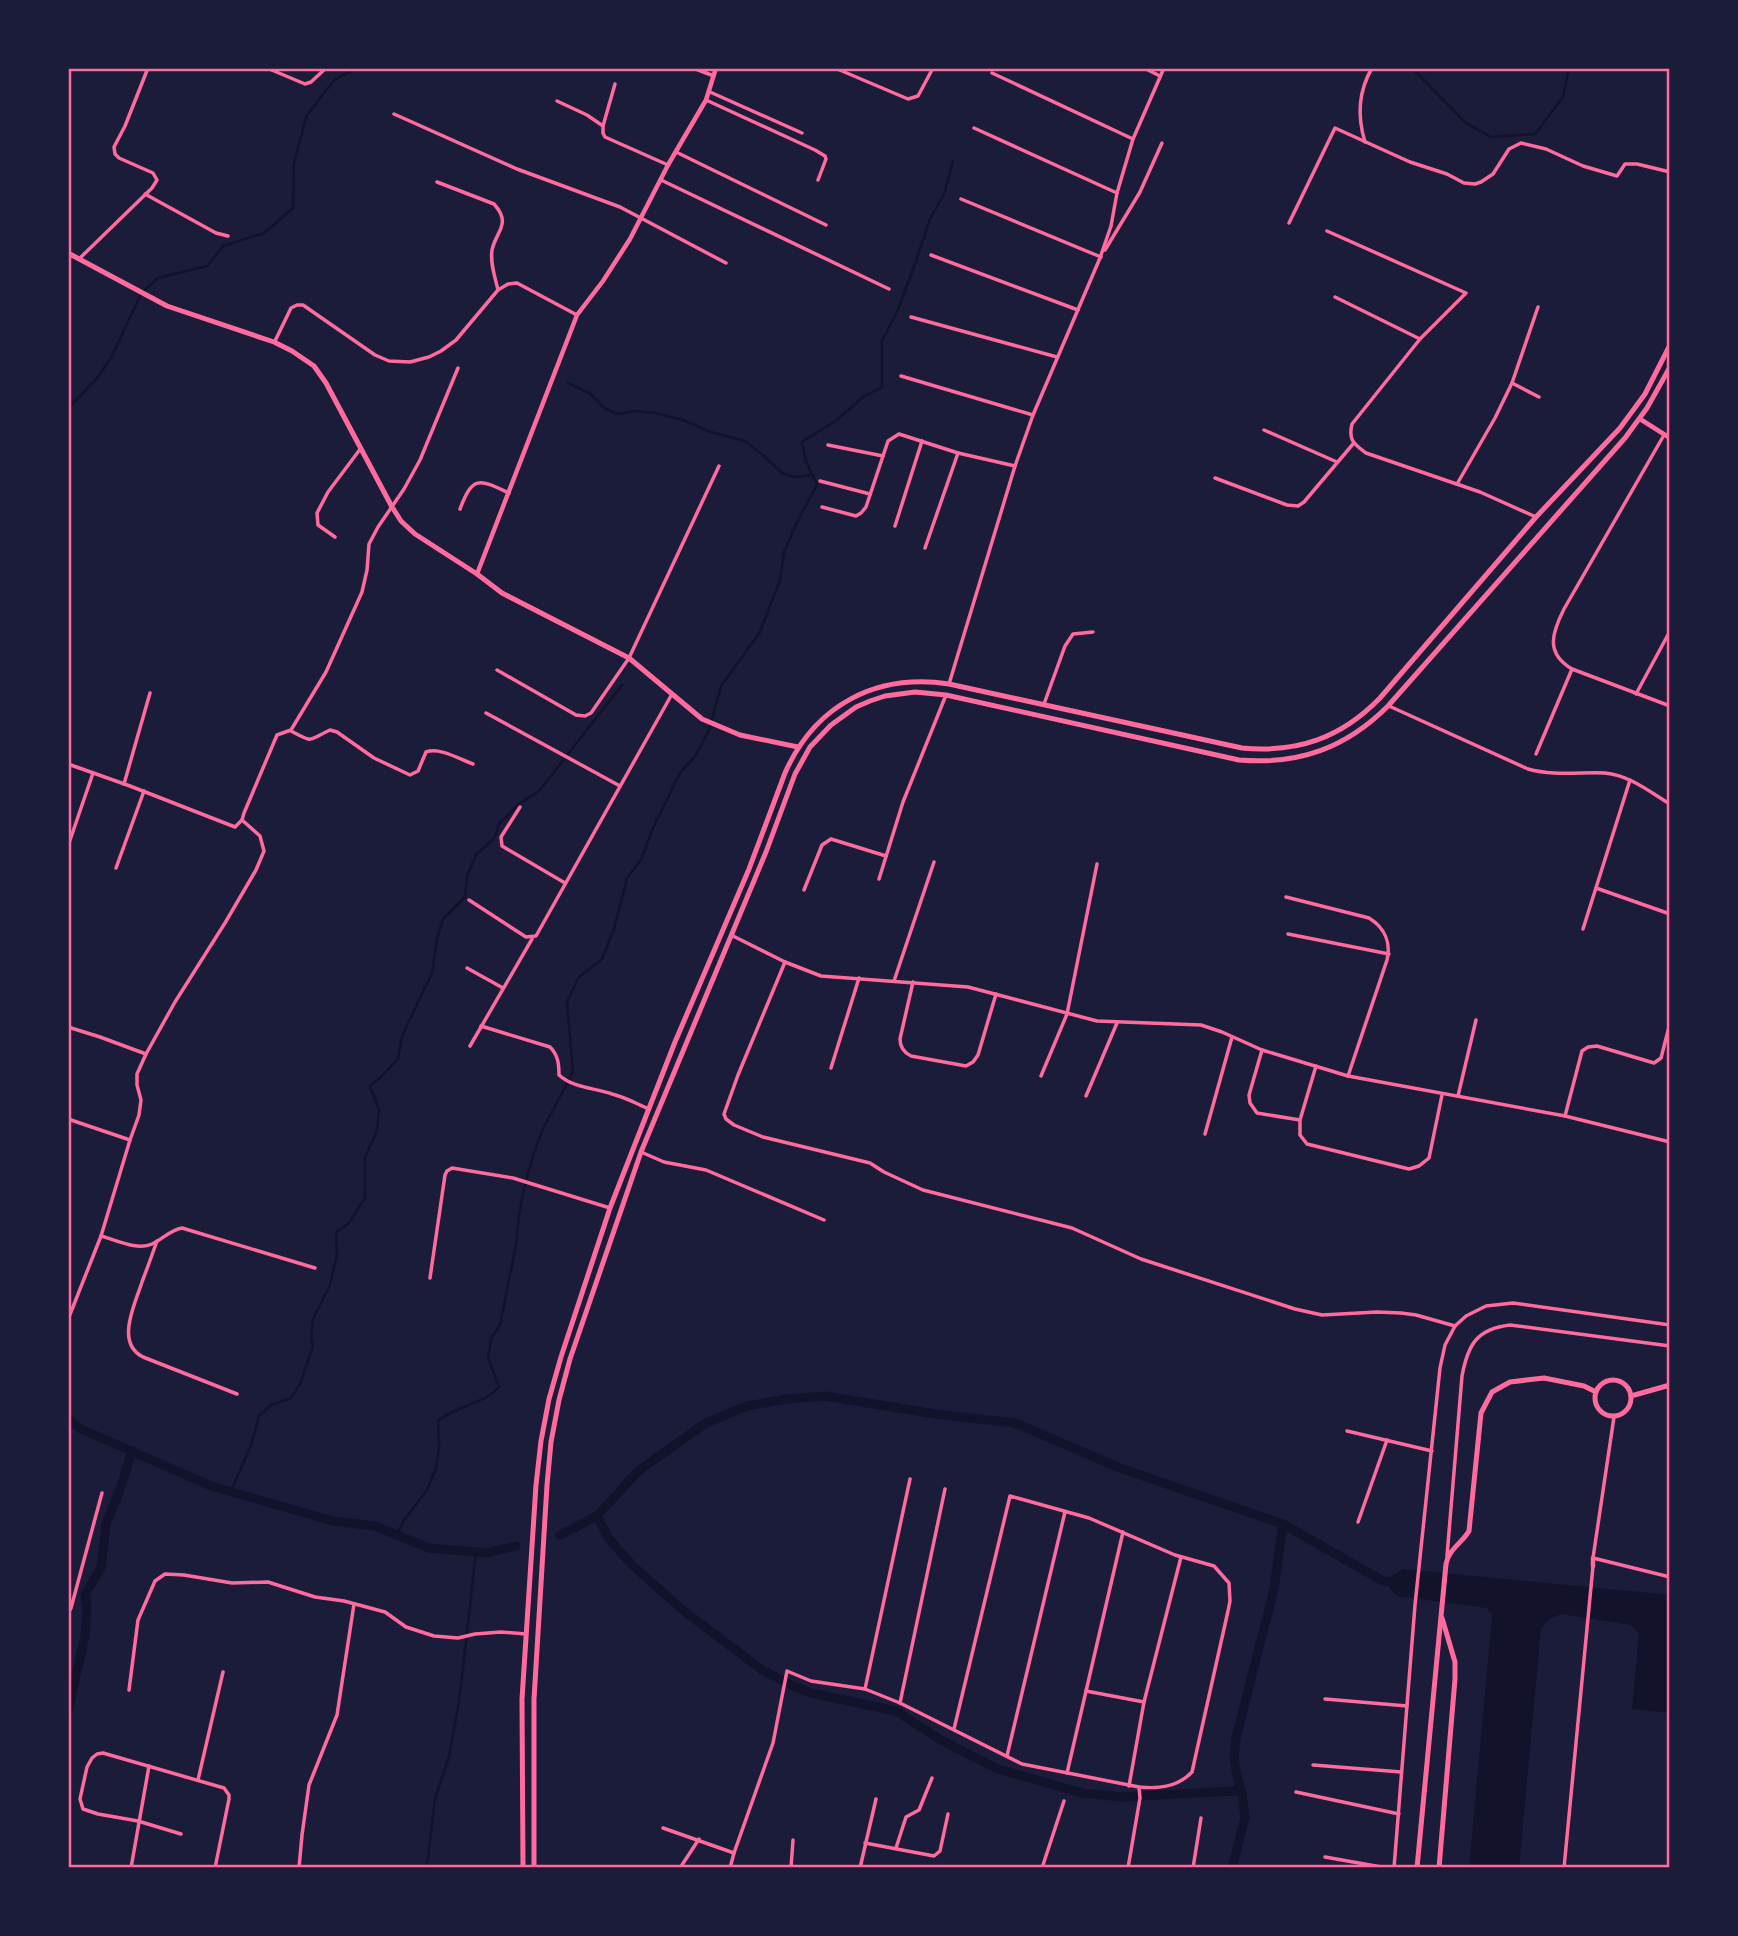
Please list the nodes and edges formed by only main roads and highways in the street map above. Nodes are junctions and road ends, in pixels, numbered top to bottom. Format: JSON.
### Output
{"nodes":[{"id":1,"x":68,"y":253,"type":"edge"},
{"id":2,"x":1670,"y":345,"type":"edge"},
{"id":3,"x":1670,"y":366,"type":"edge"},
{"id":4,"x":1496,"y":564,"type":"junction"},
{"id":5,"x":1506,"y":572,"type":"junction"},
{"id":6,"x":799,"y":747,"type":"junction"},
{"id":7,"x":675,"y":1042,"type":"junction"},
{"id":8,"x":684,"y":1047,"type":"junction"},
{"id":9,"x":1670,"y":1385,"type":"edge"},
{"id":10,"x":1596,"y":1392,"type":"junction"},
{"id":11,"x":1631,"y":1396,"type":"junction"},
{"id":12,"x":1441,"y":1614,"type":"junction"},
{"id":13,"x":522,"y":1699,"type":"junction"},
{"id":14,"x":534,"y":1699,"type":"junction"},
{"id":15,"x":523,"y":1868,"type":"edge"},
{"id":16,"x":535,"y":1868,"type":"edge"},
{"id":17,"x":1418,"y":1868,"type":"edge"},
{"id":18,"x":1439,"y":1868,"type":"edge"}],
"edges":[{"from":1,"to":6,"type":"main road"},
{"from":2,"to":4,"type":"main road"},
{"from":3,"to":5,"type":"main road"},
{"from":4,"to":5,"type":"main road"},
{"from":4,"to":6,"type":"main road"},
{"from":5,"to":8,"type":"main road"},
{"from":6,"to":7,"type":"main road"},
{"from":7,"to":8,"type":"main road"},
{"from":7,"to":13,"type":"main road"},
{"from":8,"to":14,"type":"main road"},
{"from":9,"to":11,"type":"main road"},
{"from":10,"to":11,"type":"main road"},
{"from":10,"to":11,"type":"main road"},
{"from":10,"to":12,"type":"main road"},
{"from":12,"to":17,"type":"main road"},
{"from":12,"to":18,"type":"main road"},
{"from":13,"to":14,"type":"main road"},
{"from":13,"to":15,"type":"main road"},
{"from":14,"to":16,"type":"main road"}]}
